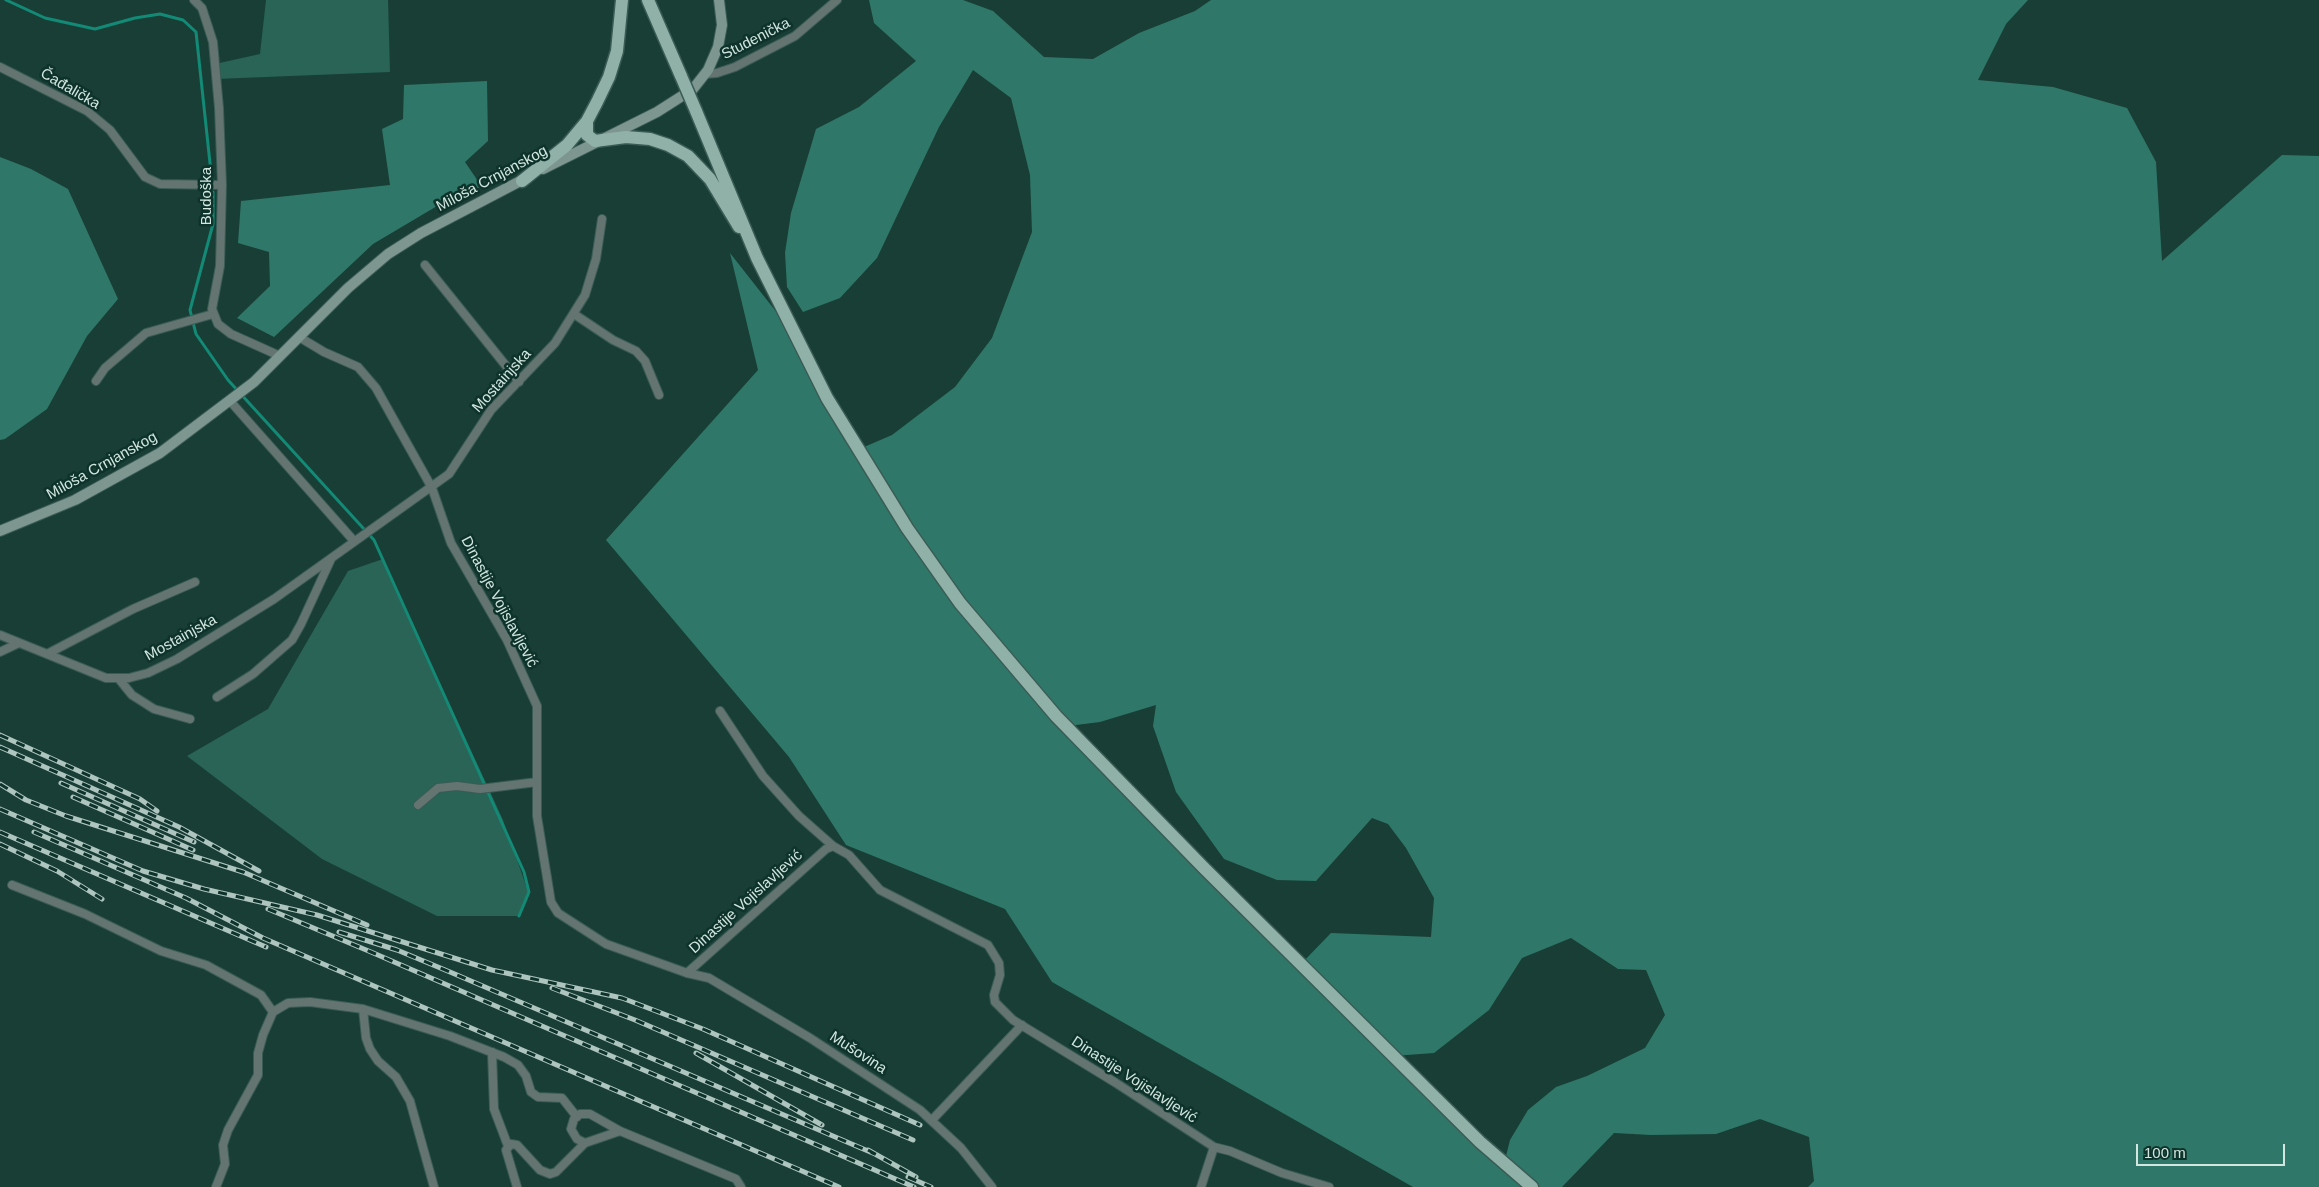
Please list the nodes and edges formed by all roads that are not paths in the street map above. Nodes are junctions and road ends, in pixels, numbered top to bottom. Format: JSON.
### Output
{"nodes":[{"id":1,"x":194,"y":0,"type":"edge"},
{"id":2,"x":622,"y":0,"type":"edge"},
{"id":3,"x":648,"y":0,"type":"edge"},
{"id":4,"x":658,"y":0,"type":"edge"},
{"id":5,"x":719,"y":0,"type":"edge"},
{"id":6,"x":837,"y":0,"type":"edge"},
{"id":7,"x":0,"y":67,"type":"edge"},
{"id":8,"x":679,"y":73,"type":"junction"},
{"id":9,"x":705,"y":74,"type":"junction"},
{"id":10,"x":587,"y":121,"type":"junction"},
{"id":11,"x":598,"y":141,"type":"junction"},
{"id":12,"x":522,"y":181,"type":"junction"},
{"id":13,"x":222,"y":185,"type":"junction"},
{"id":14,"x":602,"y":218,"type":"dead end"},
{"id":15,"x":750,"y":240,"type":"junction"},
{"id":16,"x":425,"y":265,"type":"dead end"},
{"id":17,"x":213,"y":314,"type":"junction"},
{"id":18,"x":574,"y":314,"type":"junction"},
{"id":19,"x":299,"y":337,"type":"junction"},
{"id":20,"x":280,"y":356,"type":"junction"},
{"id":21,"x":96,"y":382,"type":"dead end"},
{"id":22,"x":519,"y":382,"type":"junction"},
{"id":23,"x":659,"y":395,"type":"dead end"},
{"id":24,"x":233,"y":398,"type":"junction"},
{"id":25,"x":432,"y":488,"type":"junction"},
{"id":26,"x":0,"y":532,"type":"edge"},
{"id":27,"x":355,"y":540,"type":"junction"},
{"id":28,"x":332,"y":558,"type":"junction"},
{"id":29,"x":195,"y":582,"type":"dead end"},
{"id":30,"x":0,"y":635,"type":"edge"},
{"id":31,"x":19,"y":643,"type":"junction"},
{"id":32,"x":0,"y":652,"type":"edge"},
{"id":33,"x":48,"y":654,"type":"junction"},
{"id":34,"x":119,"y":679,"type":"junction"},
{"id":35,"x":217,"y":696,"type":"dead end"},
{"id":36,"x":720,"y":711,"type":"dead end"},
{"id":37,"x":190,"y":719,"type":"dead end"},
{"id":38,"x":537,"y":782,"type":"junction"},
{"id":39,"x":418,"y":806,"type":"dead end"},
{"id":40,"x":833,"y":846,"type":"junction"},
{"id":41,"x":12,"y":886,"type":"dead end"},
{"id":42,"x":687,"y":973,"type":"junction"},
{"id":43,"x":363,"y":1009,"type":"junction"},
{"id":44,"x":273,"y":1012,"type":"junction"},
{"id":45,"x":1022,"y":1025,"type":"junction"},
{"id":46,"x":492,"y":1052,"type":"junction"},
{"id":47,"x":577,"y":1117,"type":"junction"},
{"id":48,"x":932,"y":1120,"type":"junction"},
{"id":49,"x":620,"y":1131,"type":"junction"},
{"id":50,"x":585,"y":1143,"type":"junction"},
{"id":51,"x":508,"y":1146,"type":"junction"},
{"id":52,"x":1214,"y":1147,"type":"junction"},
{"id":53,"x":216,"y":1187,"type":"edge"},
{"id":54,"x":434,"y":1187,"type":"edge"},
{"id":55,"x":517,"y":1187,"type":"edge"},
{"id":56,"x":741,"y":1187,"type":"edge"},
{"id":57,"x":992,"y":1187,"type":"edge"},
{"id":58,"x":1201,"y":1187,"type":"edge"},
{"id":59,"x":1329,"y":1187,"type":"edge"},
{"id":60,"x":1532,"y":1187,"type":"edge"}],
"edges":[{"from":1,"to":13,"type":"street","name":"Budoška"},
{"from":2,"to":10,"type":"main road"},
{"from":3,"to":8,"type":"main road"},
{"from":4,"to":8,"type":"main road"},
{"from":5,"to":9,"type":"main road","name":"Miloša Crnjanskog"},
{"from":6,"to":9,"type":"street","name":"Studenička"},
{"from":7,"to":13,"type":"street","name":"Čađalička"},
{"from":8,"to":15,"type":"main road","bridge":true},
{"from":9,"to":11,"type":"main road","name":"Miloša Crnjanskog"},
{"from":10,"to":11,"type":"main road"},
{"from":10,"to":12,"type":"main road"},
{"from":11,"to":12,"type":"main road","name":"Miloša Crnjanskog"},
{"from":11,"to":15,"type":"main road"},
{"from":12,"to":19,"type":"main road","name":"Miloša Crnjanskog"},
{"from":13,"to":17,"type":"street","name":"Budoška"},
{"from":14,"to":18,"type":"street","name":"Mostainjska"},
{"from":15,"to":60,"type":"main road"},
{"from":16,"to":22,"type":"street"},
{"from":17,"to":20,"type":"street"},
{"from":17,"to":21,"type":"street"},
{"from":18,"to":22,"type":"street","name":"Mostainjska"},
{"from":18,"to":23,"type":"street"},
{"from":19,"to":20,"type":"main road","name":"Miloša Crnjanskog"},
{"from":19,"to":25,"type":"street","name":"Dinastije Vojislavljević"},
{"from":20,"to":24,"type":"main road","name":"Miloša Crnjanskog"},
{"from":22,"to":25,"type":"street","name":"Mostainjska"},
{"from":24,"to":26,"type":"main road","name":"Miloša Crnjanskog"},
{"from":24,"to":27,"type":"street"},
{"from":25,"to":27,"type":"street","name":"Mostainjska"},
{"from":25,"to":38,"type":"street","name":"Dinastije Vojislavljević"},
{"from":27,"to":28,"type":"street","name":"Mostainjska"},
{"from":28,"to":34,"type":"street","name":"Mostainjska"},
{"from":28,"to":35,"type":"street"},
{"from":29,"to":33,"type":"street"},
{"from":30,"to":31,"type":"street","name":"Mostainjska"},
{"from":31,"to":32,"type":"street"},
{"from":31,"to":33,"type":"street","name":"Mostainjska"},
{"from":33,"to":34,"type":"street","name":"Mostainjska"},
{"from":34,"to":37,"type":"street"},
{"from":36,"to":40,"type":"street"},
{"from":38,"to":39,"type":"street"},
{"from":38,"to":42,"type":"street","name":"Dinastije Vojislavljević"},
{"from":40,"to":42,"type":"street","name":"Dinastije Vojislavljević"},
{"from":40,"to":45,"type":"street","name":"Dinastije Vojislavljević"},
{"from":41,"to":44,"type":"street"},
{"from":42,"to":48,"type":"street","name":"Mušovina"},
{"from":43,"to":44,"type":"street"},
{"from":43,"to":46,"type":"street"},
{"from":43,"to":54,"type":"street"},
{"from":44,"to":53,"type":"street"},
{"from":45,"to":48,"type":"street"},
{"from":45,"to":52,"type":"street","name":"Dinastije Vojislavljević"},
{"from":46,"to":47,"type":"street"},
{"from":46,"to":51,"type":"street"},
{"from":47,"to":49,"type":"street"},
{"from":47,"to":50,"type":"street"},
{"from":48,"to":57,"type":"street","name":"Mušovina"},
{"from":49,"to":50,"type":"street"},
{"from":49,"to":56,"type":"street"},
{"from":50,"to":51,"type":"street"},
{"from":51,"to":55,"type":"street"},
{"from":52,"to":58,"type":"street"},
{"from":52,"to":59,"type":"street","name":"Dinastije Vojislavljević"}]}
